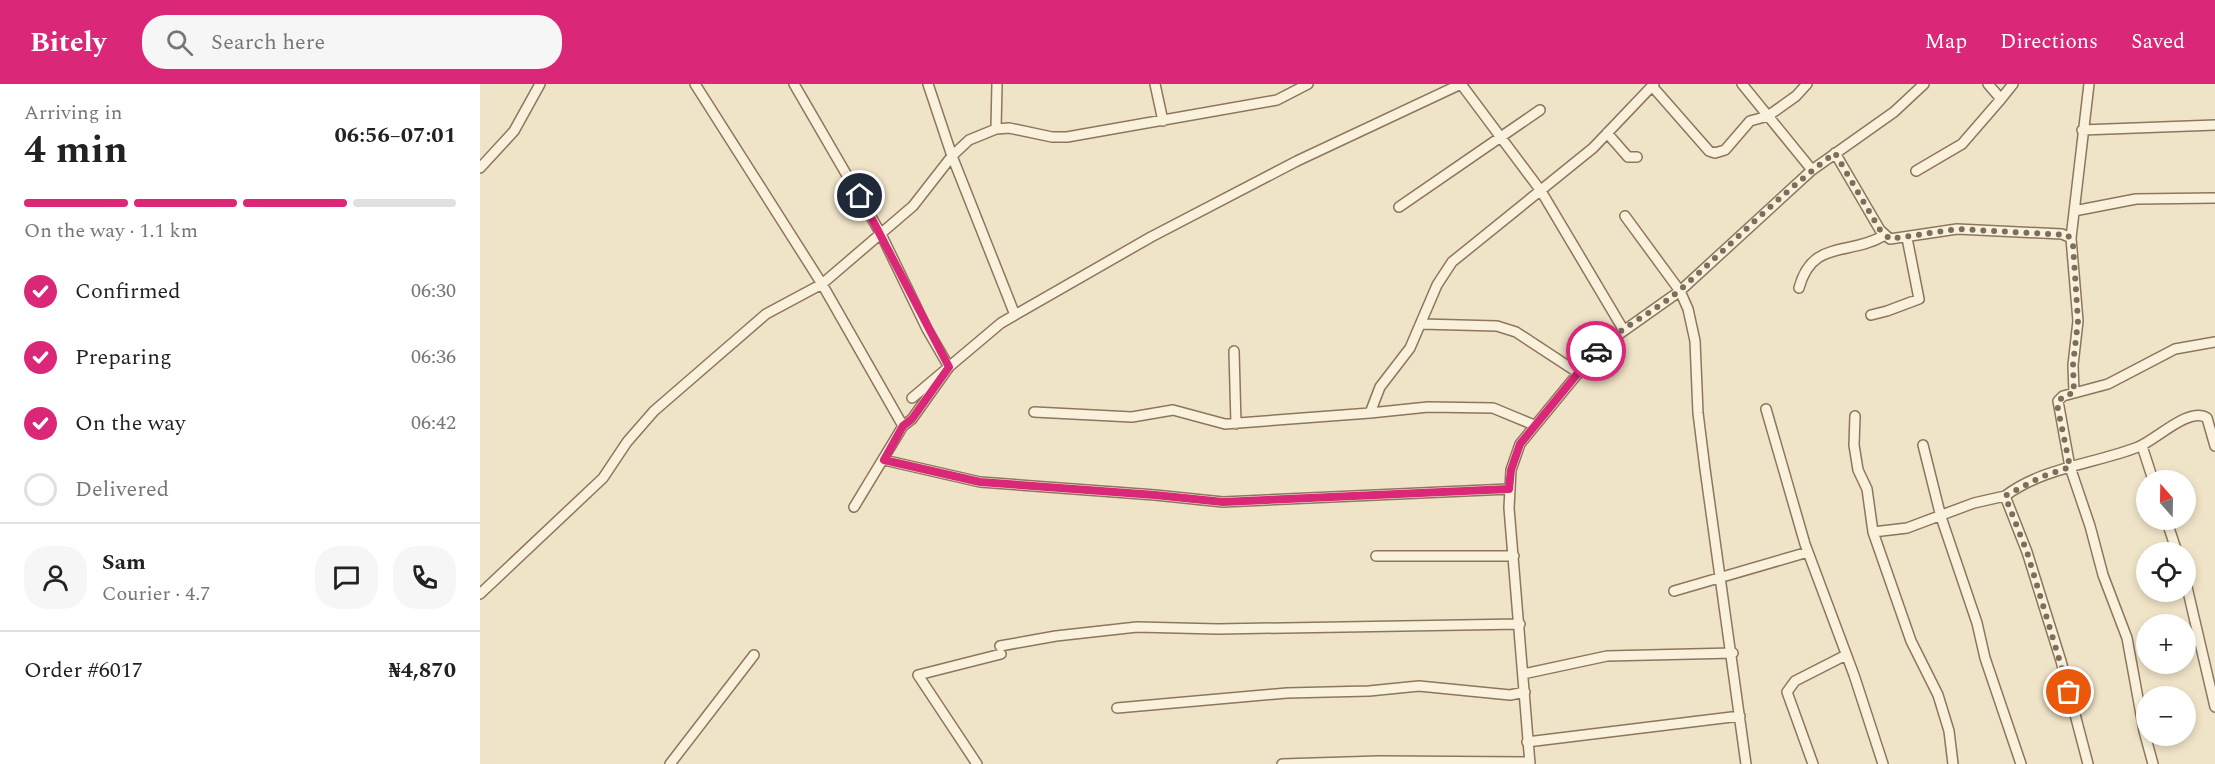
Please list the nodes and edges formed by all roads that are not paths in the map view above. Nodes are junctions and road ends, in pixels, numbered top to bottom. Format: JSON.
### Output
{"nodes":[{"id":1,"x":540,"y":84,"type":"edge"},
{"id":2,"x":694,"y":84,"type":"edge"},
{"id":3,"x":794,"y":84,"type":"edge"},
{"id":4,"x":928,"y":84,"type":"edge"},
{"id":5,"x":998,"y":84,"type":"edge"},
{"id":6,"x":1155,"y":84,"type":"edge"},
{"id":7,"x":1308,"y":84,"type":"edge"},
{"id":8,"x":1461,"y":84,"type":"edge"},
{"id":9,"x":1742,"y":84,"type":"edge"},
{"id":10,"x":1807,"y":84,"type":"edge"},
{"id":11,"x":1924,"y":84,"type":"edge"},
{"id":12,"x":1988,"y":84,"type":"edge"},
{"id":13,"x":2013,"y":84,"type":"edge"},
{"id":14,"x":2089,"y":84,"type":"edge"},
{"id":15,"x":1653,"y":85,"type":"edge"},
{"id":16,"x":2001,"y":99,"type":"junction"},
{"id":17,"x":1540,"y":110,"type":"dead end"},
{"id":18,"x":1768,"y":116,"type":"junction"},
{"id":19,"x":710,"y":117,"type":"dead end"},
{"id":20,"x":1163,"y":121,"type":"junction"},
{"id":21,"x":2215,"y":125,"type":"edge"},
{"id":22,"x":996,"y":129,"type":"junction"},
{"id":23,"x":2082,"y":130,"type":"junction"},
{"id":24,"x":1607,"y":133,"type":"junction"},
{"id":25,"x":1835,"y":153,"type":"junction"},
{"id":26,"x":952,"y":156,"type":"junction"},
{"id":27,"x":1637,"y":157,"type":"dead end"},
{"id":28,"x":480,"y":168,"type":"edge"},
{"id":29,"x":1812,"y":170,"type":"junction"},
{"id":30,"x":1916,"y":171,"type":"dead end"},
{"id":31,"x":1541,"y":191,"type":"junction"},
{"id":32,"x":2215,"y":198,"type":"edge"},
{"id":33,"x":1399,"y":207,"type":"dead end"},
{"id":34,"x":2074,"y":212,"type":"junction"},
{"id":35,"x":1625,"y":216,"type":"dead end"},
{"id":36,"x":881,"y":234,"type":"junction"},
{"id":37,"x":1883,"y":236,"type":"junction"},
{"id":38,"x":1907,"y":238,"type":"junction"},
{"id":39,"x":2071,"y":238,"type":"junction"},
{"id":40,"x":822,"y":284,"type":"junction"},
{"id":41,"x":1799,"y":288,"type":"dead end"},
{"id":42,"x":1680,"y":291,"type":"junction"},
{"id":43,"x":1014,"y":315,"type":"junction"},
{"id":44,"x":1871,"y":315,"type":"dead end"},
{"id":45,"x":1421,"y":324,"type":"junction"},
{"id":46,"x":1623,"y":329,"type":"junction"},
{"id":47,"x":2215,"y":342,"type":"edge"},
{"id":48,"x":1234,"y":351,"type":"dead end"},
{"id":49,"x":1577,"y":372,"type":"junction"},
{"id":50,"x":2074,"y":393,"type":"junction"},
{"id":51,"x":912,"y":398,"type":"dead end"},
{"id":52,"x":1766,"y":409,"type":"dead end"},
{"id":53,"x":1034,"y":412,"type":"dead end"},
{"id":54,"x":1370,"y":413,"type":"junction"},
{"id":55,"x":1855,"y":416,"type":"dead end"},
{"id":56,"x":1236,"y":424,"type":"junction"},
{"id":57,"x":1534,"y":425,"type":"junction"},
{"id":58,"x":903,"y":426,"type":"junction"},
{"id":59,"x":1923,"y":445,"type":"dead end"},
{"id":60,"x":2142,"y":446,"type":"junction"},
{"id":61,"x":2215,"y":446,"type":"edge"},
{"id":62,"x":884,"y":460,"type":"junction"},
{"id":63,"x":2070,"y":467,"type":"junction"},
{"id":64,"x":2150,"y":470,"type":"edge"},
{"id":65,"x":1509,"y":489,"type":"junction"},
{"id":66,"x":2005,"y":496,"type":"junction"},
{"id":67,"x":854,"y":507,"type":"dead end"},
{"id":68,"x":1941,"y":517,"type":"junction"},
{"id":69,"x":1873,"y":532,"type":"junction"},
{"id":70,"x":1808,"y":552,"type":"junction"},
{"id":71,"x":1377,"y":556,"type":"dead end"},
{"id":72,"x":1514,"y":556,"type":"junction"},
{"id":73,"x":1721,"y":577,"type":"junction"},
{"id":74,"x":1674,"y":591,"type":"dead end"},
{"id":75,"x":480,"y":594,"type":"edge"},
{"id":76,"x":2190,"y":602,"type":"edge"},
{"id":77,"x":1520,"y":624,"type":"junction"},
{"id":78,"x":1733,"y":653,"type":"junction"},
{"id":79,"x":754,"y":655,"type":"dead end"},
{"id":80,"x":1846,"y":655,"type":"junction"},
{"id":81,"x":1523,"y":674,"type":"junction"},
{"id":82,"x":1525,"y":692,"type":"junction"},
{"id":83,"x":2215,"y":707,"type":"edge"},
{"id":84,"x":1117,"y":708,"type":"dead end"},
{"id":85,"x":1740,"y":716,"type":"junction"},
{"id":86,"x":1527,"y":742,"type":"junction"},
{"id":87,"x":1530,"y":763,"type":"edge"},
{"id":88,"x":670,"y":764,"type":"edge"},
{"id":89,"x":977,"y":764,"type":"edge"},
{"id":90,"x":1282,"y":764,"type":"edge"},
{"id":91,"x":1746,"y":764,"type":"edge"},
{"id":92,"x":1813,"y":764,"type":"edge"},
{"id":93,"x":1883,"y":764,"type":"edge"},
{"id":94,"x":1953,"y":764,"type":"edge"},
{"id":95,"x":2020,"y":764,"type":"edge"},
{"id":96,"x":2088,"y":764,"type":"edge"},
{"id":97,"x":2153,"y":764,"type":"edge"}],
"edges":[{"from":1,"to":28,"type":"street"},
{"from":2,"to":19,"type":"street"},
{"from":2,"to":40,"type":"street"},
{"from":3,"to":36,"type":"street"},
{"from":4,"to":26,"type":"street"},
{"from":5,"to":22,"type":"street"},
{"from":6,"to":20,"type":"street"},
{"from":7,"to":20,"type":"street"},
{"from":8,"to":31,"type":"street"},
{"from":8,"to":43,"type":"street"},
{"from":9,"to":18,"type":"street"},
{"from":10,"to":18,"type":"street"},
{"from":11,"to":25,"type":"street"},
{"from":12,"to":16,"type":"street"},
{"from":13,"to":16,"type":"street"},
{"from":14,"to":23,"type":"street"},
{"from":15,"to":18,"type":"street"},
{"from":15,"to":24,"type":"street"},
{"from":16,"to":30,"type":"street"},
{"from":17,"to":33,"type":"street"},
{"from":18,"to":29,"type":"street"},
{"from":20,"to":22,"type":"street"},
{"from":21,"to":23,"type":"street"},
{"from":22,"to":26,"type":"street"},
{"from":23,"to":34,"type":"street"},
{"from":24,"to":27,"type":"street"},
{"from":24,"to":31,"type":"street"},
{"from":25,"to":29,"type":"street"},
{"from":25,"to":37,"type":"street"},
{"from":26,"to":36,"type":"street"},
{"from":26,"to":43,"type":"street"},
{"from":29,"to":42,"type":"street"},
{"from":31,"to":45,"type":"street"},
{"from":31,"to":46,"type":"street"},
{"from":32,"to":34,"type":"street"},
{"from":34,"to":39,"type":"street"},
{"from":35,"to":42,"type":"street"},
{"from":36,"to":40,"type":"street"},
{"from":36,"to":58,"type":"street"},
{"from":37,"to":38,"type":"street"},
{"from":37,"to":41,"type":"street"},
{"from":38,"to":39,"type":"street"},
{"from":38,"to":44,"type":"street"},
{"from":39,"to":50,"type":"street"},
{"from":40,"to":58,"type":"street"},
{"from":40,"to":75,"type":"street"},
{"from":42,"to":46,"type":"street"},
{"from":42,"to":73,"type":"street"},
{"from":43,"to":51,"type":"street"},
{"from":45,"to":49,"type":"street"},
{"from":45,"to":54,"type":"street"},
{"from":46,"to":49,"type":"street"},
{"from":47,"to":50,"type":"street"},
{"from":48,"to":56,"type":"street"},
{"from":49,"to":57,"type":"street"},
{"from":50,"to":63,"type":"street"},
{"from":52,"to":70,"type":"street"},
{"from":53,"to":56,"type":"street"},
{"from":54,"to":56,"type":"street"},
{"from":54,"to":57,"type":"street"},
{"from":55,"to":69,"type":"street"},
{"from":57,"to":65,"type":"street"},
{"from":58,"to":62,"type":"street"},
{"from":59,"to":68,"type":"street"},
{"from":60,"to":61,"type":"street"},
{"from":60,"to":63,"type":"street"},
{"from":60,"to":64,"type":"street"},
{"from":62,"to":65,"type":"street"},
{"from":62,"to":67,"type":"street"},
{"from":63,"to":66,"type":"street"},
{"from":63,"to":97,"type":"street"},
{"from":65,"to":72,"type":"street"},
{"from":66,"to":68,"type":"street"},
{"from":66,"to":96,"type":"street"},
{"from":68,"to":69,"type":"street"},
{"from":68,"to":95,"type":"street"},
{"from":69,"to":94,"type":"street"},
{"from":70,"to":73,"type":"street"},
{"from":70,"to":80,"type":"street"},
{"from":71,"to":72,"type":"street"},
{"from":72,"to":77,"type":"street"},
{"from":73,"to":74,"type":"street"},
{"from":73,"to":78,"type":"street"},
{"from":76,"to":83,"type":"street"},
{"from":77,"to":81,"type":"street"},
{"from":77,"to":89,"type":"street"},
{"from":78,"to":81,"type":"street"},
{"from":78,"to":85,"type":"street"},
{"from":79,"to":88,"type":"street"},
{"from":80,"to":92,"type":"street"},
{"from":80,"to":93,"type":"street"},
{"from":81,"to":82,"type":"street"},
{"from":82,"to":84,"type":"street"},
{"from":82,"to":86,"type":"street"},
{"from":85,"to":86,"type":"street"},
{"from":85,"to":91,"type":"street"},
{"from":86,"to":87,"type":"street"},
{"from":87,"to":90,"type":"street"}]}
